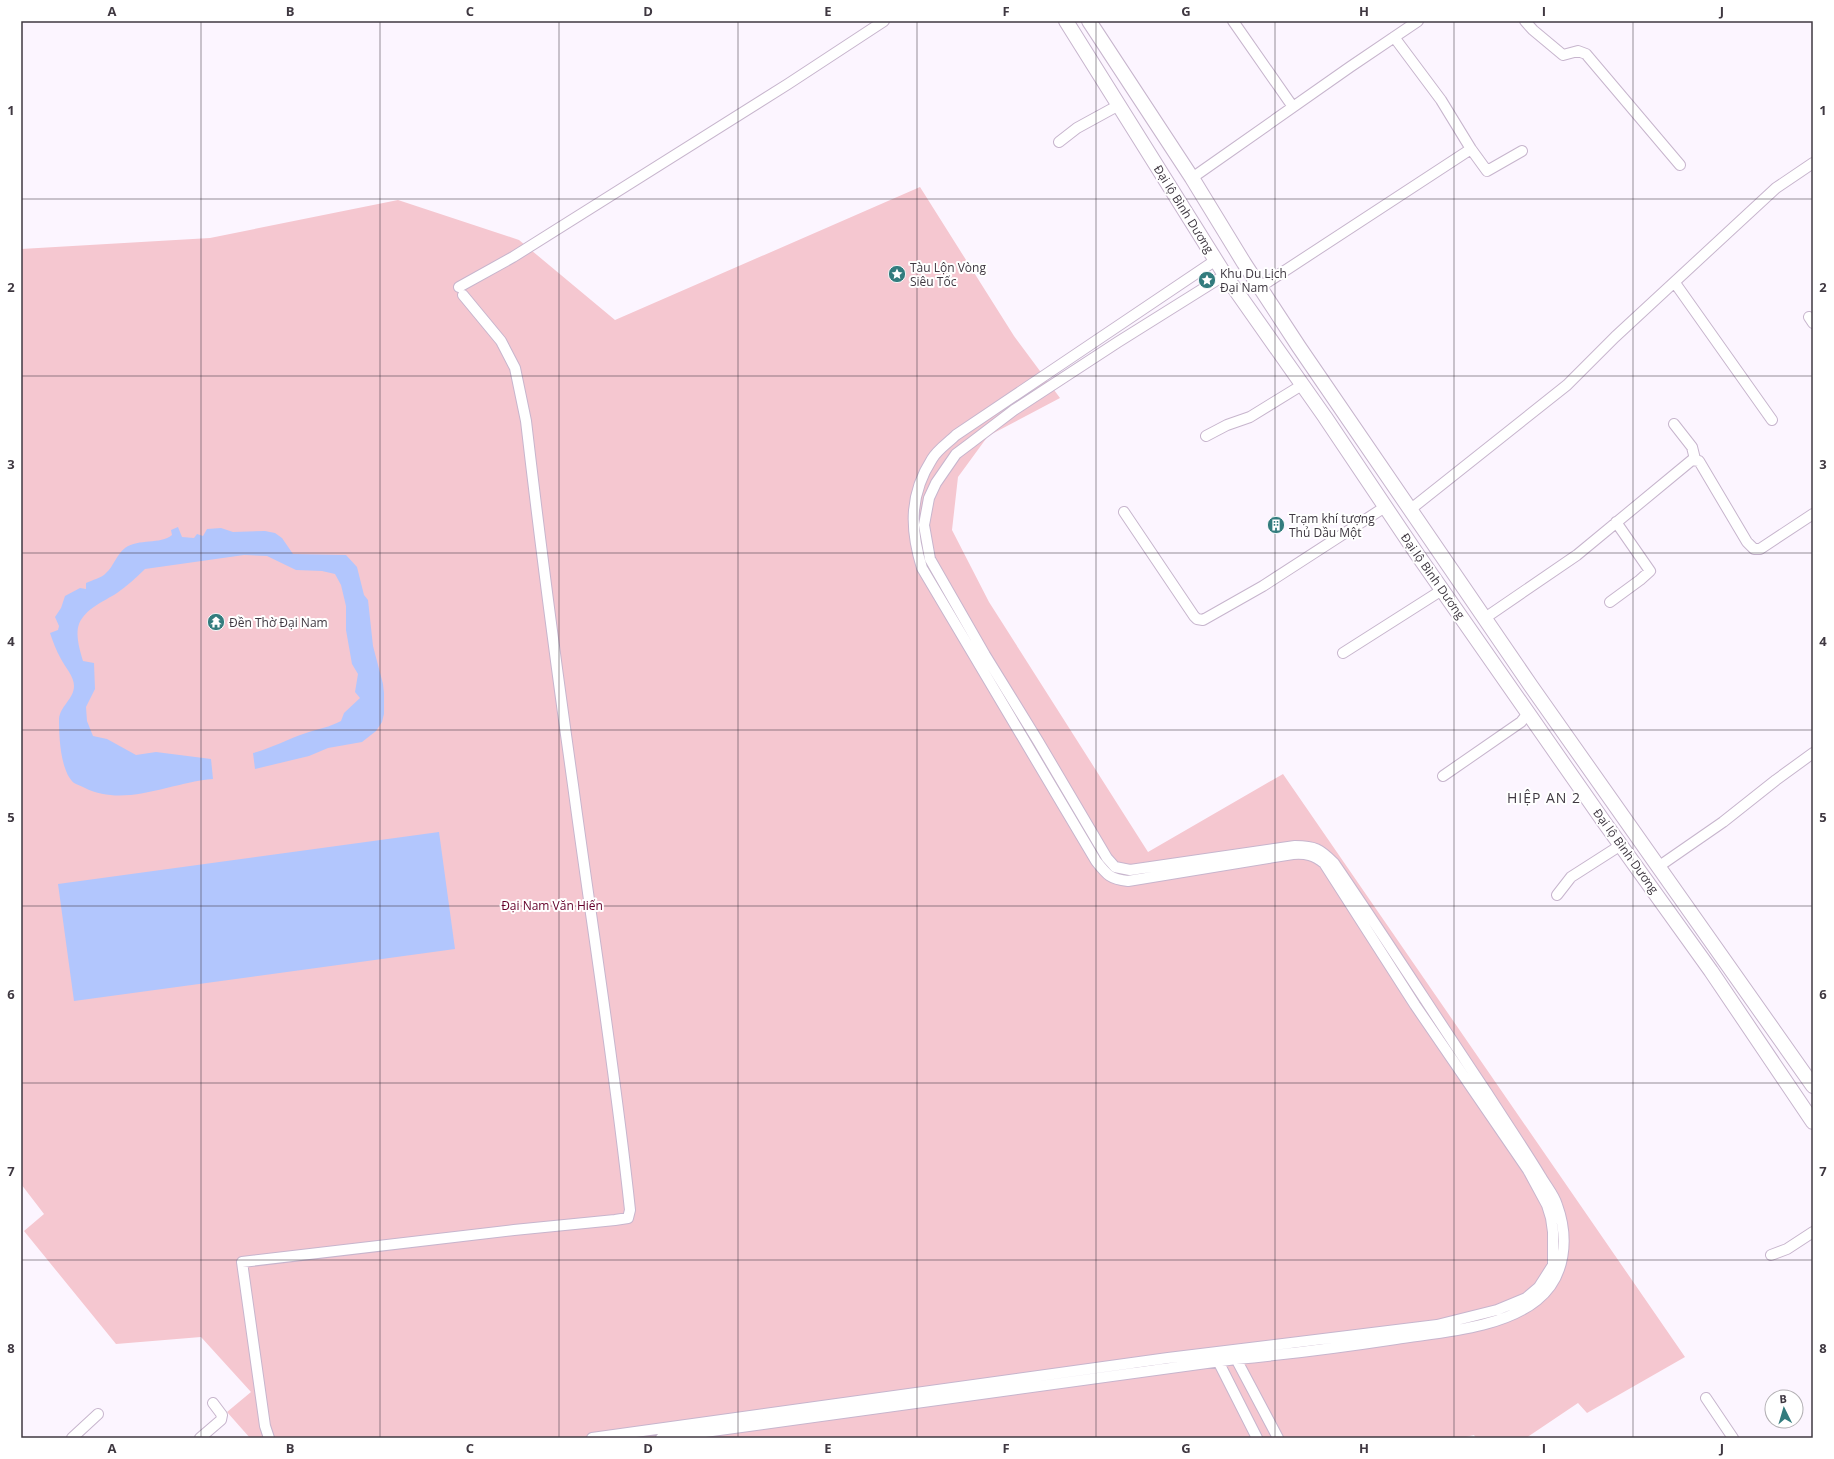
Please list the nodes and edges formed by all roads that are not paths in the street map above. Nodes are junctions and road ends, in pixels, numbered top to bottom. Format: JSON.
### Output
{"nodes":[{"id":1,"x":884,"y":21,"type":"edge"},
{"id":2,"x":1066,"y":21,"type":"edge"},
{"id":3,"x":1088,"y":21,"type":"edge"},
{"id":4,"x":1233,"y":21,"type":"edge"},
{"id":5,"x":1418,"y":21,"type":"edge"},
{"id":6,"x":1525,"y":21,"type":"edge"},
{"id":7,"x":1394,"y":37,"type":"junction"},
{"id":8,"x":1119,"y":105,"type":"junction"},
{"id":9,"x":1293,"y":107,"type":"junction"},
{"id":10,"x":1059,"y":142,"type":"dead end"},
{"id":11,"x":1471,"y":148,"type":"junction"},
{"id":12,"x":1522,"y":150,"type":"dead end"},
{"id":13,"x":1813,"y":163,"type":"edge"},
{"id":14,"x":1680,"y":165,"type":"dead end"},
{"id":15,"x":1192,"y":178,"type":"junction"},
{"id":16,"x":1235,"y":248,"type":"junction"},
{"id":17,"x":1216,"y":260,"type":"junction"},
{"id":18,"x":1244,"y":263,"type":"junction"},
{"id":19,"x":1202,"y":269,"type":"junction"},
{"id":20,"x":1226,"y":275,"type":"junction"},
{"id":21,"x":1674,"y":283,"type":"junction"},
{"id":22,"x":1211,"y":284,"type":"junction"},
{"id":23,"x":1260,"y":287,"type":"junction"},
{"id":24,"x":1302,"y":385,"type":"junction"},
{"id":25,"x":1772,"y":420,"type":"dead end"},
{"id":26,"x":1674,"y":424,"type":"dead end"},
{"id":27,"x":1206,"y":436,"type":"dead end"},
{"id":28,"x":1695,"y":459,"type":"junction"},
{"id":29,"x":1385,"y":507,"type":"junction"},
{"id":30,"x":1411,"y":509,"type":"junction"},
{"id":31,"x":1124,"y":512,"type":"dead end"},
{"id":32,"x":1813,"y":514,"type":"edge"},
{"id":33,"x":1616,"y":522,"type":"junction"},
{"id":34,"x":1442,"y":590,"type":"junction"},
{"id":35,"x":1610,"y":602,"type":"dead end"},
{"id":36,"x":1485,"y":618,"type":"junction"},
{"id":37,"x":1343,"y":653,"type":"dead end"},
{"id":38,"x":1528,"y":713,"type":"junction"},
{"id":39,"x":1813,"y":753,"type":"edge"},
{"id":40,"x":1443,"y":776,"type":"dead end"},
{"id":41,"x":1621,"y":845,"type":"junction"},
{"id":42,"x":1658,"y":867,"type":"junction"},
{"id":43,"x":1558,"y":894,"type":"dead end"},
{"id":44,"x":1813,"y":1086,"type":"edge"},
{"id":45,"x":1813,"y":1122,"type":"edge"},
{"id":46,"x":1813,"y":1232,"type":"edge"},
{"id":47,"x":1772,"y":1255,"type":"dead end"},
{"id":48,"x":1231,"y":1350,"type":"junction"},
{"id":49,"x":1214,"y":1352,"type":"junction"},
{"id":50,"x":1236,"y":1359,"type":"junction"},
{"id":51,"x":1219,"y":1362,"type":"junction"},
{"id":52,"x":1706,"y":1398,"type":"dead end"},
{"id":53,"x":213,"y":1403,"type":"dead end"},
{"id":54,"x":98,"y":1414,"type":"dead end"},
{"id":55,"x":72,"y":1438,"type":"edge"},
{"id":56,"x":200,"y":1438,"type":"edge"},
{"id":57,"x":269,"y":1438,"type":"edge"},
{"id":58,"x":592,"y":1438,"type":"edge"},
{"id":59,"x":661,"y":1438,"type":"edge"},
{"id":60,"x":1257,"y":1438,"type":"edge"},
{"id":61,"x":1278,"y":1438,"type":"edge"},
{"id":62,"x":1733,"y":1438,"type":"edge"}],
"edges":[{"from":1,"to":57,"type":"street"},
{"from":2,"to":8,"type":"highway","name":"Đại lộ Bình Dương"},
{"from":3,"to":15,"type":"highway","name":"Đại lộ Bình Dương"},
{"from":4,"to":9,"type":"street"},
{"from":5,"to":7,"type":"street"},
{"from":6,"to":14,"type":"street"},
{"from":7,"to":9,"type":"street"},
{"from":7,"to":11,"type":"street"},
{"from":8,"to":10,"type":"street"},
{"from":8,"to":17,"type":"highway","name":"Đại lộ Bình Dương"},
{"from":9,"to":15,"type":"street"},
{"from":11,"to":12,"type":"street"},
{"from":11,"to":23,"type":"street"},
{"from":13,"to":21,"type":"street"},
{"from":15,"to":16,"type":"highway","name":"Đại lộ Bình Dương"},
{"from":16,"to":17,"type":"highway"},
{"from":16,"to":18,"type":"highway","name":"Đại lộ Bình Dương"},
{"from":17,"to":19,"type":"street"},
{"from":17,"to":20,"type":"highway","name":"Đại lộ Bình Dương"},
{"from":18,"to":20,"type":"highway"},
{"from":18,"to":23,"type":"highway","name":"Đại lộ Bình Dương"},
{"from":19,"to":22,"type":"street"},
{"from":19,"to":48,"type":"street"},
{"from":20,"to":22,"type":"street"},
{"from":20,"to":24,"type":"highway","name":"Đại lộ Bình Dương"},
{"from":21,"to":25,"type":"street"},
{"from":21,"to":30,"type":"street"},
{"from":22,"to":50,"type":"street"},
{"from":23,"to":30,"type":"highway","name":"Đại lộ Bình Dương"},
{"from":24,"to":27,"type":"street"},
{"from":24,"to":29,"type":"highway","name":"Đại lộ Bình Dương"},
{"from":26,"to":28,"type":"street"},
{"from":28,"to":32,"type":"street"},
{"from":28,"to":33,"type":"street"},
{"from":29,"to":31,"type":"street"},
{"from":29,"to":34,"type":"highway","name":"Đại lộ Bình Dương"},
{"from":30,"to":36,"type":"highway","name":"Đại lộ Bình Dương"},
{"from":33,"to":35,"type":"street"},
{"from":33,"to":36,"type":"street"},
{"from":34,"to":37,"type":"street"},
{"from":34,"to":38,"type":"highway","name":"Đại lộ Bình Dương"},
{"from":36,"to":42,"type":"highway","name":"Đại lộ Bình Dương"},
{"from":38,"to":40,"type":"street"},
{"from":38,"to":41,"type":"highway","name":"Đại lộ Bình Dương"},
{"from":39,"to":42,"type":"street"},
{"from":41,"to":43,"type":"street"},
{"from":41,"to":45,"type":"highway","name":"Đại lộ Bình Dương"},
{"from":42,"to":44,"type":"highway","name":"Đại lộ Bình Dương"},
{"from":46,"to":47,"type":"street"},
{"from":48,"to":49,"type":"street"},
{"from":48,"to":50,"type":"street"},
{"from":49,"to":51,"type":"street"},
{"from":49,"to":58,"type":"street"},
{"from":50,"to":51,"type":"street"},
{"from":50,"to":61,"type":"street"},
{"from":51,"to":59,"type":"street"},
{"from":51,"to":60,"type":"street"},
{"from":52,"to":62,"type":"street"},
{"from":53,"to":56,"type":"street"},
{"from":54,"to":55,"type":"street"}]}
